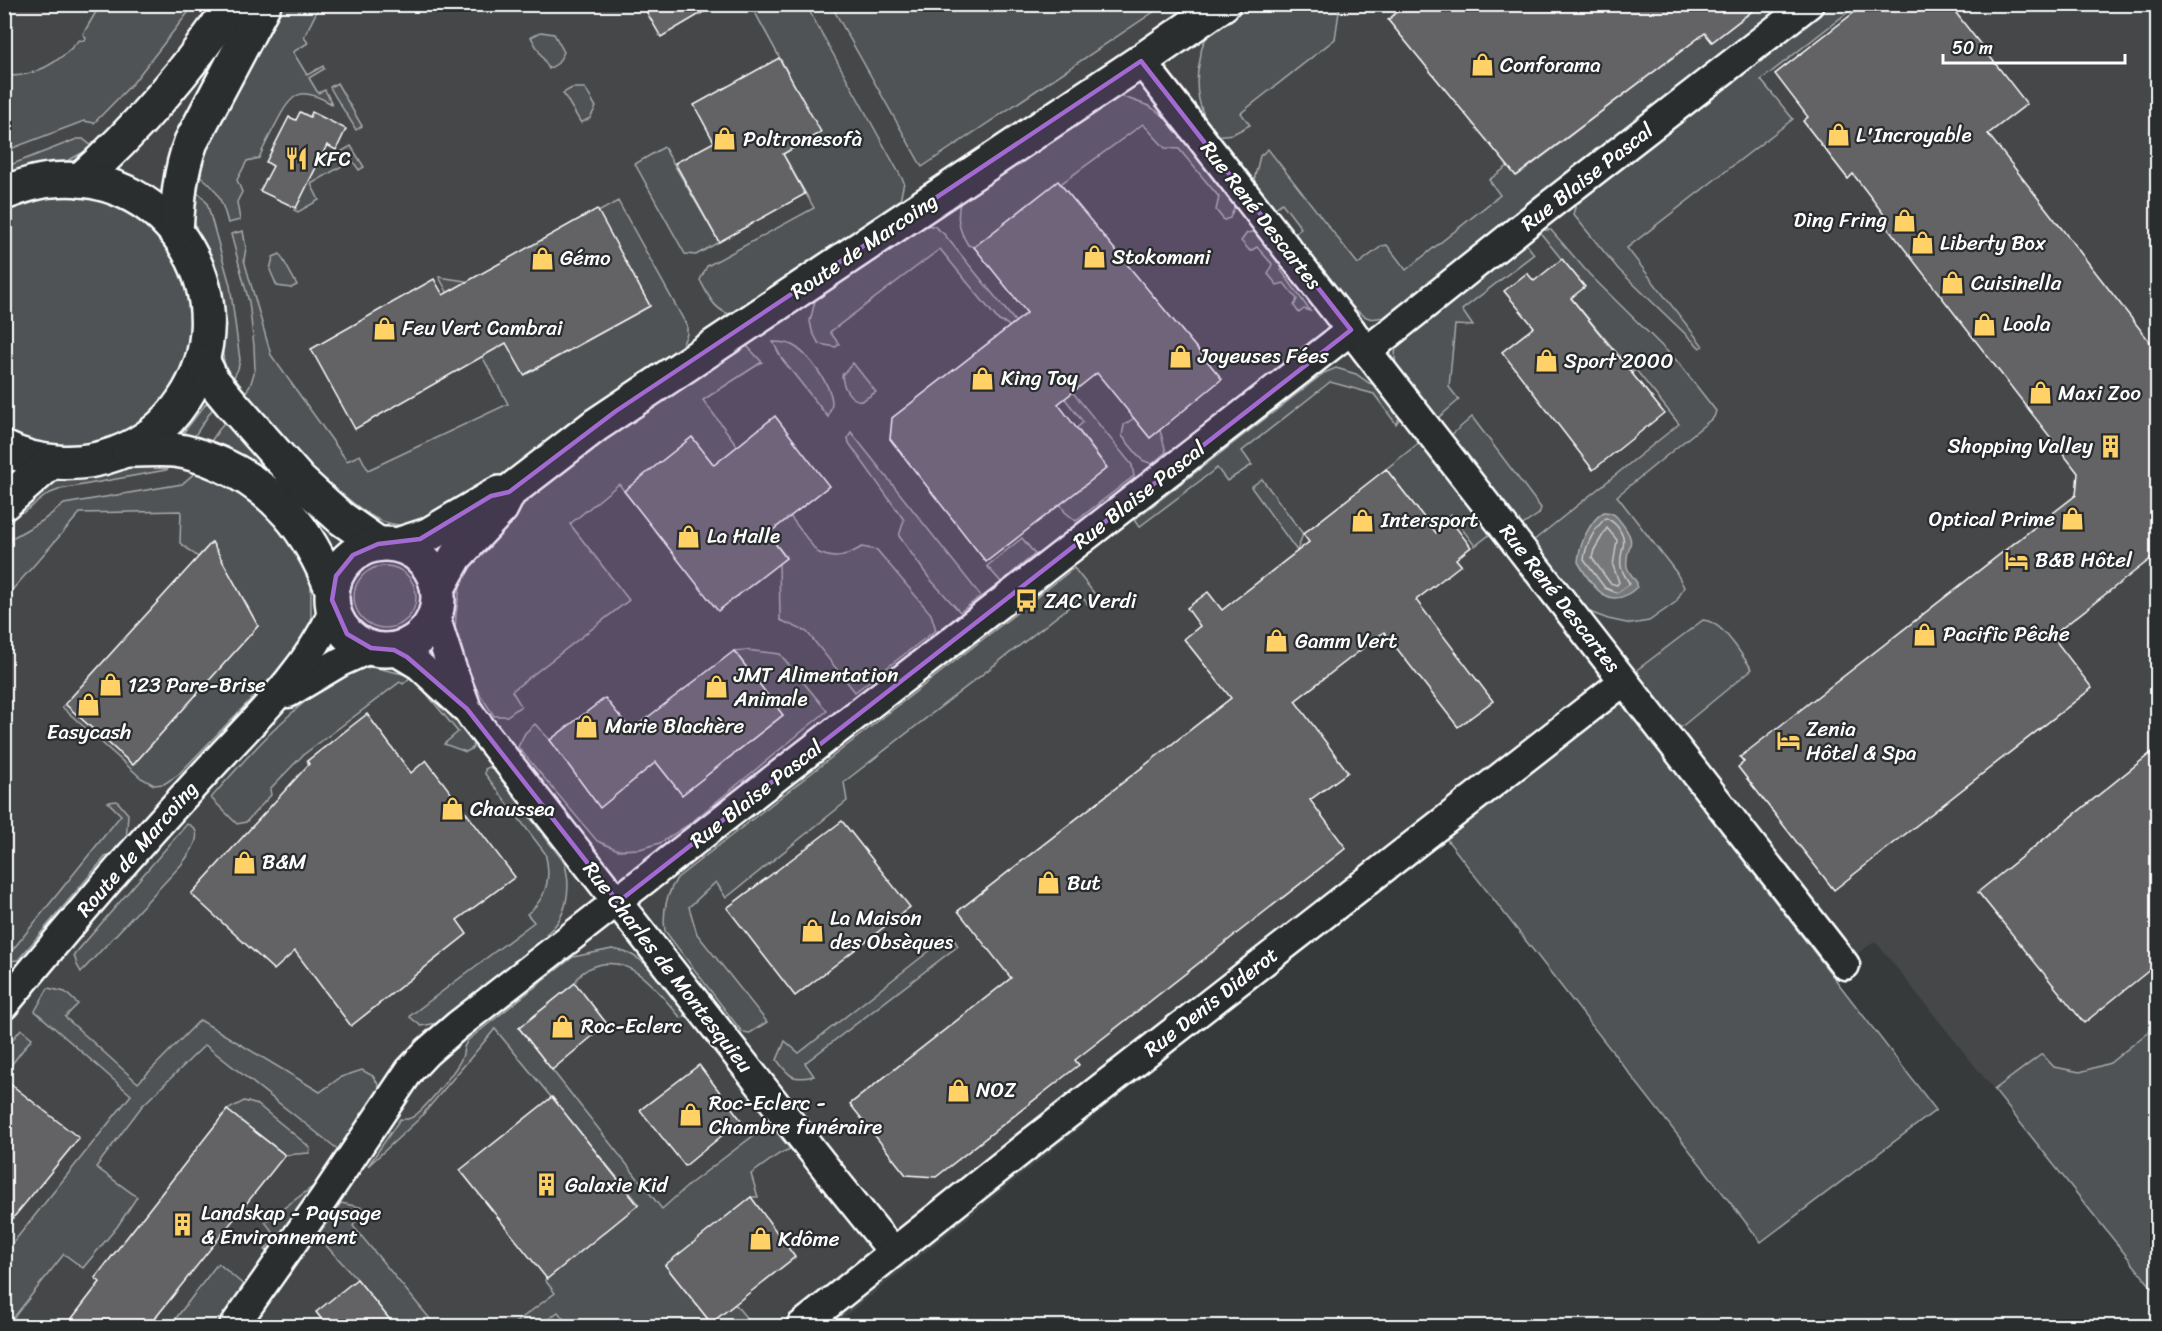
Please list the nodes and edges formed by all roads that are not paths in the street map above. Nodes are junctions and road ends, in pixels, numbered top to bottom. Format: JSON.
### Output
{"nodes":[{"id":1,"x":232,"y":4,"type":"edge"},
{"id":2,"x":264,"y":4,"type":"edge"},
{"id":3,"x":1222,"y":4,"type":"edge"},
{"id":4,"x":1809,"y":4,"type":"edge"},
{"id":5,"x":1141,"y":61,"type":"junction"},
{"id":6,"x":80,"y":180,"type":"junction"},
{"id":7,"x":4,"y":194,"type":"edge"},
{"id":8,"x":176,"y":231,"type":"junction"},
{"id":9,"x":1359,"y":340,"type":"junction"},
{"id":10,"x":203,"y":362,"type":"junction"},
{"id":11,"x":4,"y":448,"type":"edge"},
{"id":12,"x":128,"y":450,"type":"junction"},
{"id":13,"x":51,"y":462,"type":"junction"},
{"id":14,"x":509,"y":492,"type":"junction"},
{"id":15,"x":4,"y":503,"type":"edge"},
{"id":16,"x":388,"y":545,"type":"junction"},
{"id":17,"x":333,"y":600,"type":"junction"},
{"id":18,"x":436,"y":602,"type":"junction"},
{"id":19,"x":382,"y":649,"type":"junction"},
{"id":20,"x":1624,"y":681,"type":"junction"},
{"id":21,"x":275,"y":698,"type":"junction"},
{"id":22,"x":467,"y":709,"type":"junction"},
{"id":23,"x":618,"y":902,"type":"junction"},
{"id":24,"x":1845,"y":965,"type":"dead end"},
{"id":25,"x":4,"y":1005,"type":"edge"},
{"id":26,"x":893,"y":1252,"type":"junction"},
{"id":27,"x":234,"y":1326,"type":"edge"},
{"id":28,"x":801,"y":1326,"type":"edge"}],
"edges":[{"from":1,"to":6,"type":"street"},
{"from":2,"to":8,"type":"street"},
{"from":3,"to":5,"type":"street","name":"Route de Marcoing"},
{"from":4,"to":9,"type":"street","name":"Rue Blaise Pascal"},
{"from":5,"to":9,"type":"street","name":"Rue René Descartes"},
{"from":5,"to":14,"type":"street","name":"Route de Marcoing"},
{"from":6,"to":7,"type":"street"},
{"from":6,"to":8,"type":"street"},
{"from":8,"to":10,"type":"street"},
{"from":9,"to":20,"type":"street","name":"Rue René Descartes"},
{"from":9,"to":23,"type":"street","name":"Rue Blaise Pascal"},
{"from":10,"to":12,"type":"street"},
{"from":10,"to":16,"type":"street"},
{"from":11,"to":13,"type":"street"},
{"from":12,"to":13,"type":"street"},
{"from":12,"to":17,"type":"street"},
{"from":13,"to":15,"type":"street"},
{"from":14,"to":16,"type":"street","name":"Route de Marcoing"},
{"from":14,"to":18,"type":"street","name":"Route de Marcoing"},
{"from":16,"to":17,"type":"street"},
{"from":16,"to":18,"type":"street"},
{"from":17,"to":19,"type":"street"},
{"from":17,"to":21,"type":"street","name":"Route de Marcoing"},
{"from":18,"to":19,"type":"street"},
{"from":18,"to":22,"type":"street","name":"Rue Charles de Montesquieu"},
{"from":19,"to":21,"type":"street","name":"Route de Marcoing"},
{"from":19,"to":22,"type":"street","name":"Rue Charles de Montesquieu"},
{"from":20,"to":24,"type":"street","name":"Rue René Descartes"},
{"from":20,"to":26,"type":"street","name":"Rue Denis Diderot"},
{"from":21,"to":25,"type":"street","name":"Route de Marcoing"},
{"from":22,"to":23,"type":"street","name":"Rue Charles de Montesquieu"},
{"from":23,"to":26,"type":"street","name":"Rue Charles de Montesquieu"},
{"from":23,"to":27,"type":"street","name":"Rue Blaise Pascal"},
{"from":26,"to":28,"type":"street","name":"Rue Denis Diderot"}]}
